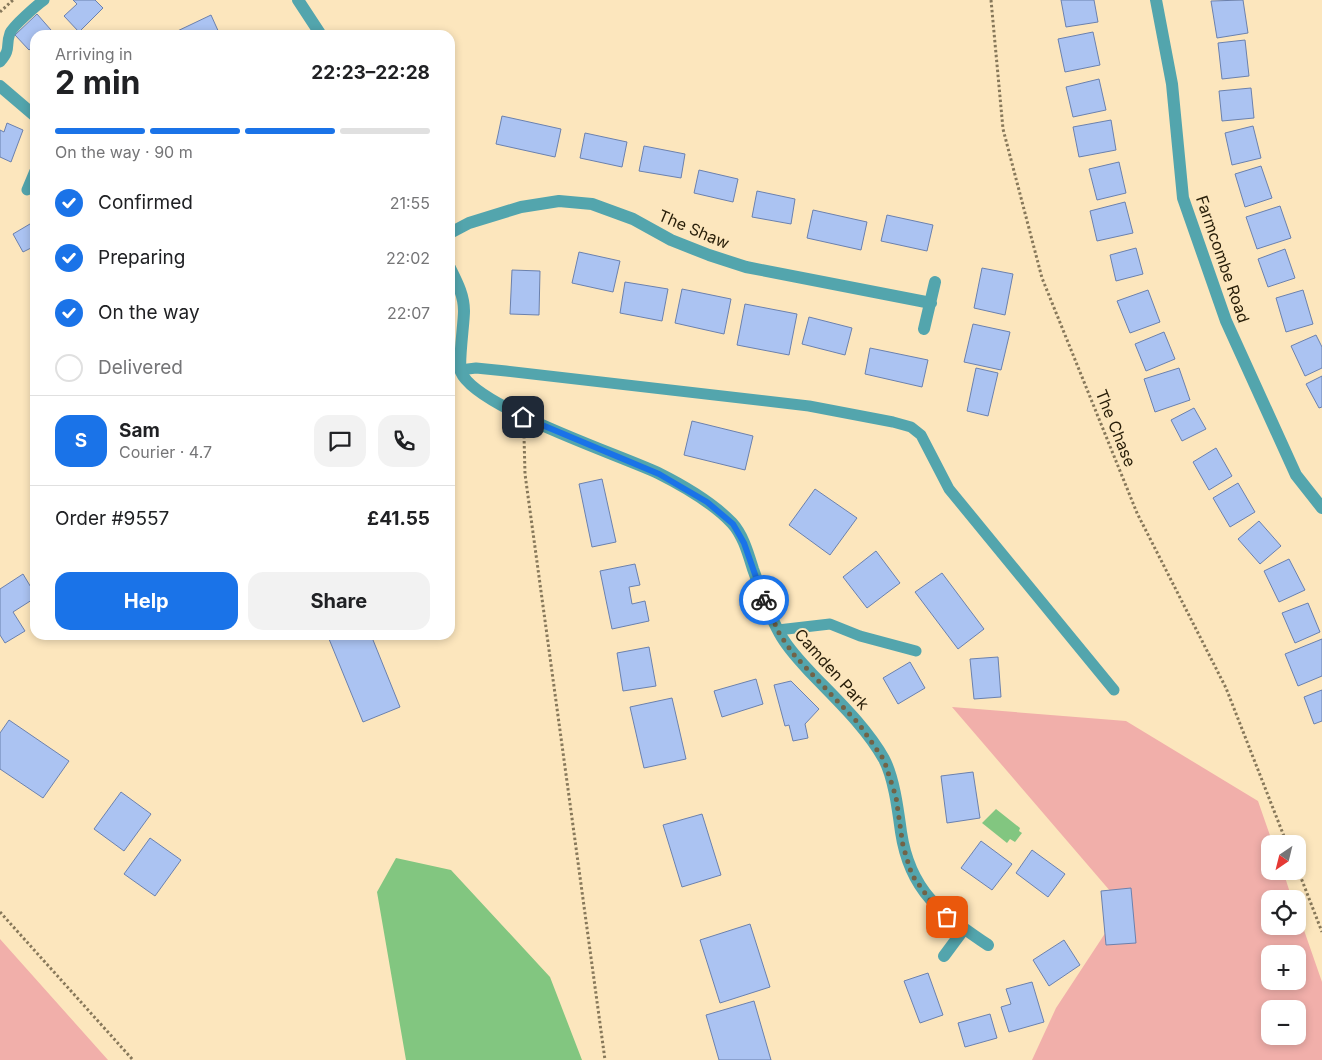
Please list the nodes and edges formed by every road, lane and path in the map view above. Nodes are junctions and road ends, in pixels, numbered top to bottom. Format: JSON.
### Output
{"nodes":[{"id":1,"x":13,"y":0,"type":"edge"},
{"id":2,"x":44,"y":0,"type":"edge"},
{"id":3,"x":298,"y":0,"type":"edge"},
{"id":4,"x":990,"y":0,"type":"edge"},
{"id":5,"x":1156,"y":0,"type":"edge"},
{"id":6,"x":0,"y":12,"type":"edge"},
{"id":7,"x":318,"y":30,"type":"edge"},
{"id":8,"x":0,"y":62,"type":"edge"},
{"id":9,"x":0,"y":86,"type":"edge"},
{"id":10,"x":30,"y":112,"type":"edge"},
{"id":11,"x":455,"y":230,"type":"edge"},
{"id":12,"x":455,"y":279,"type":"edge"},
{"id":13,"x":935,"y":282,"type":"dead end"},
{"id":14,"x":931,"y":303,"type":"junction"},
{"id":15,"x":924,"y":329,"type":"dead end"},
{"id":16,"x":455,"y":374,"type":"edge"},
{"id":17,"x":523,"y":417,"type":"junction"},
{"id":18,"x":1322,"y":508,"type":"edge"},
{"id":19,"x":778,"y":630,"type":"junction"},
{"id":20,"x":916,"y":651,"type":"dead end"},
{"id":21,"x":1114,"y":690,"type":"dead end"},
{"id":22,"x":1283,"y":835,"type":"edge"},
{"id":23,"x":1302,"y":880,"type":"edge"},
{"id":24,"x":0,"y":912,"type":"edge"},
{"id":25,"x":964,"y":929,"type":"junction"},
{"id":26,"x":1322,"y":932,"type":"edge"},
{"id":27,"x":988,"y":946,"type":"dead end"},
{"id":28,"x":944,"y":956,"type":"dead end"},
{"id":29,"x":133,"y":1060,"type":"edge"},
{"id":30,"x":605,"y":1060,"type":"edge"}],
"edges":[{"from":1,"to":6,"type":"path"},
{"from":2,"to":8,"type":"lane"},
{"from":3,"to":7,"type":"street"},
{"from":4,"to":22,"type":"path","name":"The Chase"},
{"from":5,"to":18,"type":"street","name":"Farmcombe Road"},
{"from":9,"to":10,"type":"street"},
{"from":11,"to":14,"type":"street","name":"The Shaw"},
{"from":12,"to":16,"type":"street"},
{"from":13,"to":14,"type":"street"},
{"from":14,"to":15,"type":"street"},
{"from":16,"to":17,"type":"street","name":"Camden Park"},
{"from":16,"to":21,"type":"lane"},
{"from":17,"to":19,"type":"street","name":"Camden Park"},
{"from":17,"to":30,"type":"path"},
{"from":19,"to":20,"type":"lane"},
{"from":19,"to":25,"type":"street","name":"Camden Park"},
{"from":23,"to":26,"type":"path"},
{"from":24,"to":29,"type":"path"},
{"from":25,"to":27,"type":"street","name":"Camden Park"},
{"from":25,"to":28,"type":"street"}]}
